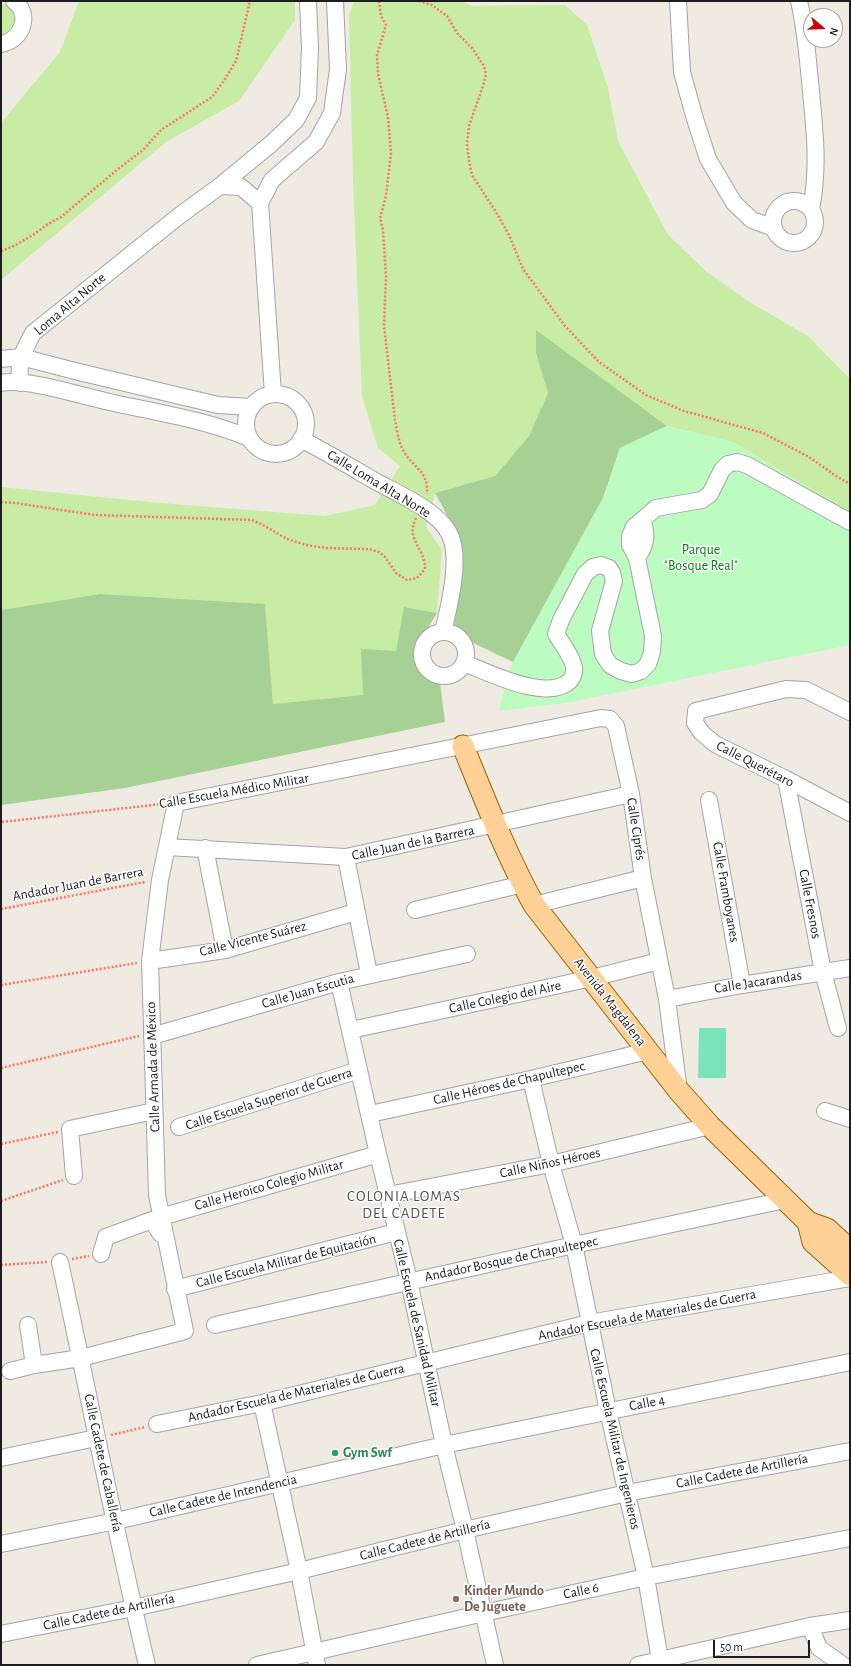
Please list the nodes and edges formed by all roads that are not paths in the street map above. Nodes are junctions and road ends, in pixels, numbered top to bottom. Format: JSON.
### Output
{"nodes":[{"id":1,"x":14,"y":1,"type":"edge"},
{"id":2,"x":308,"y":1,"type":"edge"},
{"id":3,"x":336,"y":1,"type":"edge"},
{"id":4,"x":678,"y":1,"type":"edge"},
{"id":5,"x":799,"y":1,"type":"edge"},
{"id":6,"x":1,"y":44,"type":"edge"},
{"id":7,"x":220,"y":186,"type":"junction"},
{"id":8,"x":260,"y":203,"type":"junction"},
{"id":9,"x":811,"y":209,"type":"junction"},
{"id":10,"x":774,"y":228,"type":"junction"},
{"id":11,"x":21,"y":357,"type":"junction"},
{"id":12,"x":1,"y":359,"type":"edge"},
{"id":13,"x":1,"y":383,"type":"edge"},
{"id":14,"x":20,"y":383,"type":"junction"},
{"id":15,"x":273,"y":394,"type":"junction"},
{"id":16,"x":251,"y":407,"type":"junction"},
{"id":17,"x":249,"y":438,"type":"junction"},
{"id":18,"x":301,"y":439,"type":"junction"},
{"id":19,"x":850,"y":522,"type":"edge"},
{"id":20,"x":443,"y":632,"type":"junction"},
{"id":21,"x":464,"y":663,"type":"junction"},
{"id":22,"x":850,"y":712,"type":"edge"},
{"id":23,"x":463,"y":746,"type":"junction"},
{"id":24,"x":786,"y":779,"type":"junction"},
{"id":25,"x":631,"y":794,"type":"junction"},
{"id":26,"x":709,"y":800,"type":"dead end"},
{"id":27,"x":176,"y":803,"type":"joint"},
{"id":28,"x":850,"y":813,"type":"edge"},
{"id":29,"x":495,"y":825,"type":"junction"},
{"id":30,"x":168,"y":847,"type":"junction"},
{"id":31,"x":205,"y":848,"type":"junction"},
{"id":32,"x":346,"y":857,"type":"junction"},
{"id":33,"x":643,"y":878,"type":"junction"},
{"id":34,"x":522,"y":884,"type":"junction"},
{"id":35,"x":534,"y":905,"type":"junction"},
{"id":36,"x":415,"y":910,"type":"dead end"},
{"id":37,"x":356,"y":912,"type":"junction"},
{"id":38,"x":224,"y":950,"type":"junction"},
{"id":39,"x":467,"y":954,"type":"dead end"},
{"id":40,"x":150,"y":961,"type":"junction"},
{"id":41,"x":659,"y":961,"type":"junction"},
{"id":42,"x":850,"y":968,"type":"edge"},
{"id":43,"x":823,"y":972,"type":"junction"},
{"id":44,"x":369,"y":974,"type":"junction"},
{"id":45,"x":592,"y":978,"type":"junction"},
{"id":46,"x":339,"y":982,"type":"junction"},
{"id":47,"x":742,"y":985,"type":"junction"},
{"id":48,"x":667,"y":999,"type":"junction"},
{"id":49,"x":838,"y":1028,"type":"dead end"},
{"id":50,"x":350,"y":1030,"type":"junction"},
{"id":51,"x":140,"y":1037,"type":"junction"},
{"id":52,"x":648,"y":1051,"type":"junction"},
{"id":53,"x":359,"y":1070,"type":"junction"},
{"id":54,"x":531,"y":1079,"type":"junction"},
{"id":55,"x":679,"y":1091,"type":"junction"},
{"id":56,"x":154,"y":1111,"type":"junction"},
{"id":57,"x":825,"y":1111,"type":"dead end"},
{"id":58,"x":370,"y":1114,"type":"junction"},
{"id":59,"x":850,"y":1119,"type":"edge"},
{"id":60,"x":710,"y":1126,"type":"junction"},
{"id":61,"x":179,"y":1127,"type":"dead end"},
{"id":62,"x":378,"y":1154,"type":"junction"},
{"id":63,"x":551,"y":1164,"type":"junction"},
{"id":64,"x":74,"y":1176,"type":"road end"},
{"id":65,"x":388,"y":1195,"type":"junction"},
{"id":66,"x":785,"y":1200,"type":"junction"},
{"id":67,"x":808,"y":1222,"type":"junction"},
{"id":68,"x":162,"y":1225,"type":"junction"},
{"id":69,"x":396,"y":1232,"type":"junction"},
{"id":70,"x":574,"y":1245,"type":"junction"},
{"id":71,"x":850,"y":1250,"type":"edge"},
{"id":72,"x":101,"y":1254,"type":"road end"},
{"id":73,"x":60,"y":1262,"type":"road end"},
{"id":74,"x":850,"y":1276,"type":"edge"},
{"id":75,"x":409,"y":1281,"type":"junction"},
{"id":76,"x":175,"y":1289,"type":"junction"},
{"id":77,"x":589,"y":1323,"type":"junction"},
{"id":78,"x":28,"y":1325,"type":"dead end"},
{"id":79,"x":215,"y":1325,"type":"dead end"},
{"id":80,"x":81,"y":1358,"type":"junction"},
{"id":81,"x":850,"y":1362,"type":"edge"},
{"id":82,"x":426,"y":1363,"type":"junction"},
{"id":83,"x":34,"y":1365,"type":"junction"},
{"id":84,"x":10,"y":1371,"type":"dead end"},
{"id":85,"x":262,"y":1403,"type":"junction"},
{"id":86,"x":608,"y":1411,"type":"junction"},
{"id":87,"x":157,"y":1424,"type":"road end"},
{"id":88,"x":96,"y":1438,"type":"junction"},
{"id":89,"x":444,"y":1445,"type":"junction"},
{"id":90,"x":850,"y":1451,"type":"edge"},
{"id":91,"x":1,"y":1458,"type":"edge"},
{"id":92,"x":279,"y":1482,"type":"junction"},
{"id":93,"x":627,"y":1493,"type":"junction"},
{"id":94,"x":116,"y":1521,"type":"junction"},
{"id":95,"x":465,"y":1530,"type":"junction"},
{"id":96,"x":850,"y":1538,"type":"edge"},
{"id":97,"x":1,"y":1544,"type":"edge"},
{"id":98,"x":299,"y":1570,"type":"junction"},
{"id":99,"x":646,"y":1577,"type":"junction"},
{"id":100,"x":134,"y":1608,"type":"junction"},
{"id":101,"x":484,"y":1613,"type":"junction"},
{"id":102,"x":850,"y":1620,"type":"edge"},
{"id":103,"x":810,"y":1626,"type":"junction"},
{"id":104,"x":1,"y":1634,"type":"edge"},
{"id":105,"x":819,"y":1648,"type":"junction"},
{"id":106,"x":316,"y":1659,"type":"edge"},
{"id":107,"x":660,"y":1660,"type":"junction"},
{"id":108,"x":148,"y":1665,"type":"edge"},
{"id":109,"x":257,"y":1665,"type":"edge"},
{"id":110,"x":495,"y":1665,"type":"edge"},
{"id":111,"x":638,"y":1665,"type":"edge"},
{"id":112,"x":818,"y":1665,"type":"edge"},
{"id":113,"x":843,"y":1665,"type":"edge"}],
"edges":[{"from":1,"to":6,"type":"street"},
{"from":2,"to":7,"type":"street"},
{"from":3,"to":8,"type":"street"},
{"from":4,"to":10,"type":"street"},
{"from":5,"to":9,"type":"street"},
{"from":7,"to":8,"type":"street"},
{"from":7,"to":11,"type":"street","name":"Loma Alta Norte"},
{"from":8,"to":15,"type":"street"},
{"from":9,"to":10,"type":"street"},
{"from":9,"to":10,"type":"street"},
{"from":11,"to":12,"type":"street"},
{"from":11,"to":14,"type":"street"},
{"from":11,"to":16,"type":"street"},
{"from":13,"to":14,"type":"street"},
{"from":14,"to":17,"type":"street"},
{"from":15,"to":16,"type":"street"},
{"from":15,"to":18,"type":"street"},
{"from":16,"to":17,"type":"street"},
{"from":17,"to":18,"type":"street"},
{"from":18,"to":20,"type":"street","name":"Calle Loma Alta Norte"},
{"from":19,"to":21,"type":"street"},
{"from":20,"to":21,"type":"street"},
{"from":20,"to":21,"type":"street"},
{"from":22,"to":24,"type":"street","name":"Calle Querétaro"},
{"from":23,"to":25,"type":"street","name":"Calle Ciprés"},
{"from":23,"to":27,"type":"street","name":"Calle Escuela Médico Militar"},
{"from":23,"to":29,"type":"main road","name":"Avenida Magdalena"},
{"from":24,"to":28,"type":"street","name":"Calle Querétaro"},
{"from":24,"to":43,"type":"street","name":"Calle Fresnos"},
{"from":25,"to":29,"type":"street","name":"Calle Juan de la Barrera"},
{"from":25,"to":33,"type":"street","name":"Calle Ciprés"},
{"from":26,"to":47,"type":"street","name":"Calle Framboyanes"},
{"from":27,"to":30,"type":"street","name":"Calle Armada de México"},
{"from":29,"to":32,"type":"street","name":"Calle Juan de la Barrera"},
{"from":29,"to":34,"type":"main road","name":"Avenida Magdalena"},
{"from":30,"to":31,"type":"street","name":"Calle Juan de la Barrera"},
{"from":30,"to":40,"type":"street","name":"Calle Armada de México"},
{"from":31,"to":32,"type":"street","name":"Calle Juan de la Barrera"},
{"from":31,"to":38,"type":"street"},
{"from":32,"to":37,"type":"street"},
{"from":33,"to":35,"type":"street"},
{"from":33,"to":41,"type":"street","name":"Calle Ciprés"},
{"from":34,"to":35,"type":"main road","name":"Avenida Magdalena"},
{"from":34,"to":36,"type":"street"},
{"from":35,"to":45,"type":"main road","name":"Avenida Magdalena"},
{"from":37,"to":38,"type":"street","name":"Calle Vicente Suárez"},
{"from":37,"to":44,"type":"street"},
{"from":38,"to":40,"type":"street","name":"Calle Vicente Suárez"},
{"from":39,"to":44,"type":"street","name":"Calle Juan Escutia"},
{"from":40,"to":51,"type":"street","name":"Calle Armada de México"},
{"from":41,"to":45,"type":"street","name":"Calle Colegio del Aire"},
{"from":41,"to":48,"type":"street","name":"Calle Ciprés"},
{"from":42,"to":43,"type":"street","name":"Calle Jacarandas"},
{"from":43,"to":47,"type":"street","name":"Calle Jacarandas"},
{"from":43,"to":49,"type":"street","name":"Calle Fresnos"},
{"from":44,"to":46,"type":"street","name":"Calle Juan Escutia"},
{"from":45,"to":50,"type":"street","name":"Calle Colegio del Aire"},
{"from":45,"to":52,"type":"main road","name":"Avenida Magdalena"},
{"from":46,"to":50,"type":"street","name":"Calle Escuela de Sanidad Militar"},
{"from":46,"to":51,"type":"street","name":"Calle Juan Escutia"},
{"from":47,"to":48,"type":"street","name":"Calle Jacarandas"},
{"from":48,"to":55,"type":"street","name":"Calle Ciprés"},
{"from":50,"to":53,"type":"street","name":"Calle Escuela de Sanidad Militar"},
{"from":51,"to":56,"type":"street","name":"Calle Armada de México"},
{"from":52,"to":54,"type":"street","name":"Calle Héroes de Chapultepec"},
{"from":52,"to":55,"type":"main road","name":"Avenida Magdalena"},
{"from":53,"to":58,"type":"street","name":"Calle Escuela de Sanidad Militar"},
{"from":53,"to":61,"type":"street","name":"Calle Escuela Superior de Guerra"},
{"from":54,"to":58,"type":"street","name":"Calle Héroes de Chapultepec"},
{"from":54,"to":63,"type":"street","name":"Calle Escuela Militar de Ingenieros"},
{"from":55,"to":60,"type":"main road","name":"Avenida Magdalena"},
{"from":56,"to":64,"type":"street"},
{"from":56,"to":68,"type":"street","name":"Calle Armada de México"},
{"from":57,"to":59,"type":"street"},
{"from":58,"to":62,"type":"street","name":"Calle Escuela de Sanidad Militar"},
{"from":60,"to":63,"type":"street","name":"Calle Niños Héroes"},
{"from":60,"to":66,"type":"main road","name":"Avenida Magdalena"},
{"from":62,"to":65,"type":"street","name":"Calle Escuela de Sanidad Militar"},
{"from":62,"to":68,"type":"street","name":"Calle Heroico Colegio Militar"},
{"from":63,"to":65,"type":"street","name":"Calle Niños Héroes"},
{"from":63,"to":70,"type":"street","name":"Calle Escuela Militar de Ingenieros"},
{"from":65,"to":69,"type":"street","name":"Calle Escuela de Sanidad Militar"},
{"from":66,"to":67,"type":"main road","name":"Avenida Magdalena"},
{"from":66,"to":70,"type":"street","name":"Andador Bosque de Chapultepec"},
{"from":67,"to":71,"type":"main road","name":"Avenida Magdalena"},
{"from":67,"to":74,"type":"main road"},
{"from":68,"to":72,"type":"street"},
{"from":68,"to":76,"type":"street","name":"Calle Armada de México"},
{"from":69,"to":75,"type":"street","name":"Calle Escuela de Sanidad Militar"},
{"from":69,"to":76,"type":"street","name":"Calle Escuela Militar de Equitación"},
{"from":70,"to":75,"type":"street","name":"Andador Bosque de Chapultepec"},
{"from":70,"to":77,"type":"street","name":"Calle Escuela Militar de Ingenieros"},
{"from":73,"to":80,"type":"street","name":"Calle Cadete de Caballería"},
{"from":74,"to":77,"type":"street","name":"Andador Escuela de Materiales de Guerra"},
{"from":75,"to":79,"type":"street","name":"Andador Bosque de Chapultepec"},
{"from":75,"to":82,"type":"street","name":"Calle Escuela de Sanidad Militar"},
{"from":76,"to":80,"type":"street","name":"Calle Armada de México"},
{"from":77,"to":82,"type":"street","name":"Andador Escuela de Materiales de Guerra"},
{"from":77,"to":86,"type":"street","name":"Calle Escuela Militar de Ingenieros"},
{"from":78,"to":83,"type":"street"},
{"from":80,"to":83,"type":"street"},
{"from":80,"to":88,"type":"street","name":"Calle Cadete de Caballería"},
{"from":81,"to":86,"type":"street","name":"Calle 4"},
{"from":82,"to":85,"type":"street","name":"Andador Escuela de Materiales de Guerra"},
{"from":82,"to":89,"type":"street","name":"Calle Escuela de Sanidad Militar"},
{"from":83,"to":84,"type":"street"},
{"from":85,"to":87,"type":"street","name":"Andador Escuela de Materiales de Guerra"},
{"from":85,"to":92,"type":"street"},
{"from":86,"to":89,"type":"street","name":"Calle 4"},
{"from":86,"to":93,"type":"street","name":"Calle Escuela Militar de Ingenieros"},
{"from":88,"to":91,"type":"street"},
{"from":88,"to":94,"type":"street","name":"Calle Cadete de Caballería"},
{"from":89,"to":92,"type":"street","name":"Calle Cadete de Intendencia"},
{"from":89,"to":95,"type":"street","name":"Calle Escuela de Sanidad Militar"},
{"from":90,"to":93,"type":"street","name":"Calle Cadete de Artillería"},
{"from":92,"to":94,"type":"street","name":"Calle Cadete de Intendencia"},
{"from":92,"to":98,"type":"street"},
{"from":93,"to":95,"type":"street","name":"Calle Cadete de Artillería"},
{"from":93,"to":99,"type":"street","name":"Calle Escuela Militar de Ingenieros"},
{"from":94,"to":97,"type":"street","name":"Calle Cadete de Intendencia"},
{"from":94,"to":100,"type":"street","name":"Calle Cadete de Caballería"},
{"from":95,"to":98,"type":"street","name":"Calle Cadete de Artillería"},
{"from":95,"to":101,"type":"street","name":"Calle Escuela de Sanidad Militar"},
{"from":96,"to":99,"type":"street","name":"Calle 6"},
{"from":98,"to":100,"type":"street","name":"Calle Cadete de Artillería"},
{"from":98,"to":106,"type":"street"},
{"from":99,"to":101,"type":"street","name":"Calle 6"},
{"from":99,"to":107,"type":"street","name":"Calle Escuela Militar de Ingenieros"},
{"from":100,"to":104,"type":"street","name":"Calle Cadete de Artillería"},
{"from":100,"to":108,"type":"street","name":"Calle Cadete de Caballería"},
{"from":101,"to":106,"type":"street","name":"Calle 6"},
{"from":101,"to":110,"type":"street","name":"Calle Escuela de Sanidad Militar"},
{"from":102,"to":103,"type":"street"},
{"from":103,"to":105,"type":"street"},
{"from":103,"to":107,"type":"street"},
{"from":105,"to":112,"type":"street"},
{"from":105,"to":113,"type":"street"},
{"from":106,"to":109,"type":"street","name":"Calle 6"},
{"from":107,"to":111,"type":"street"}]}
